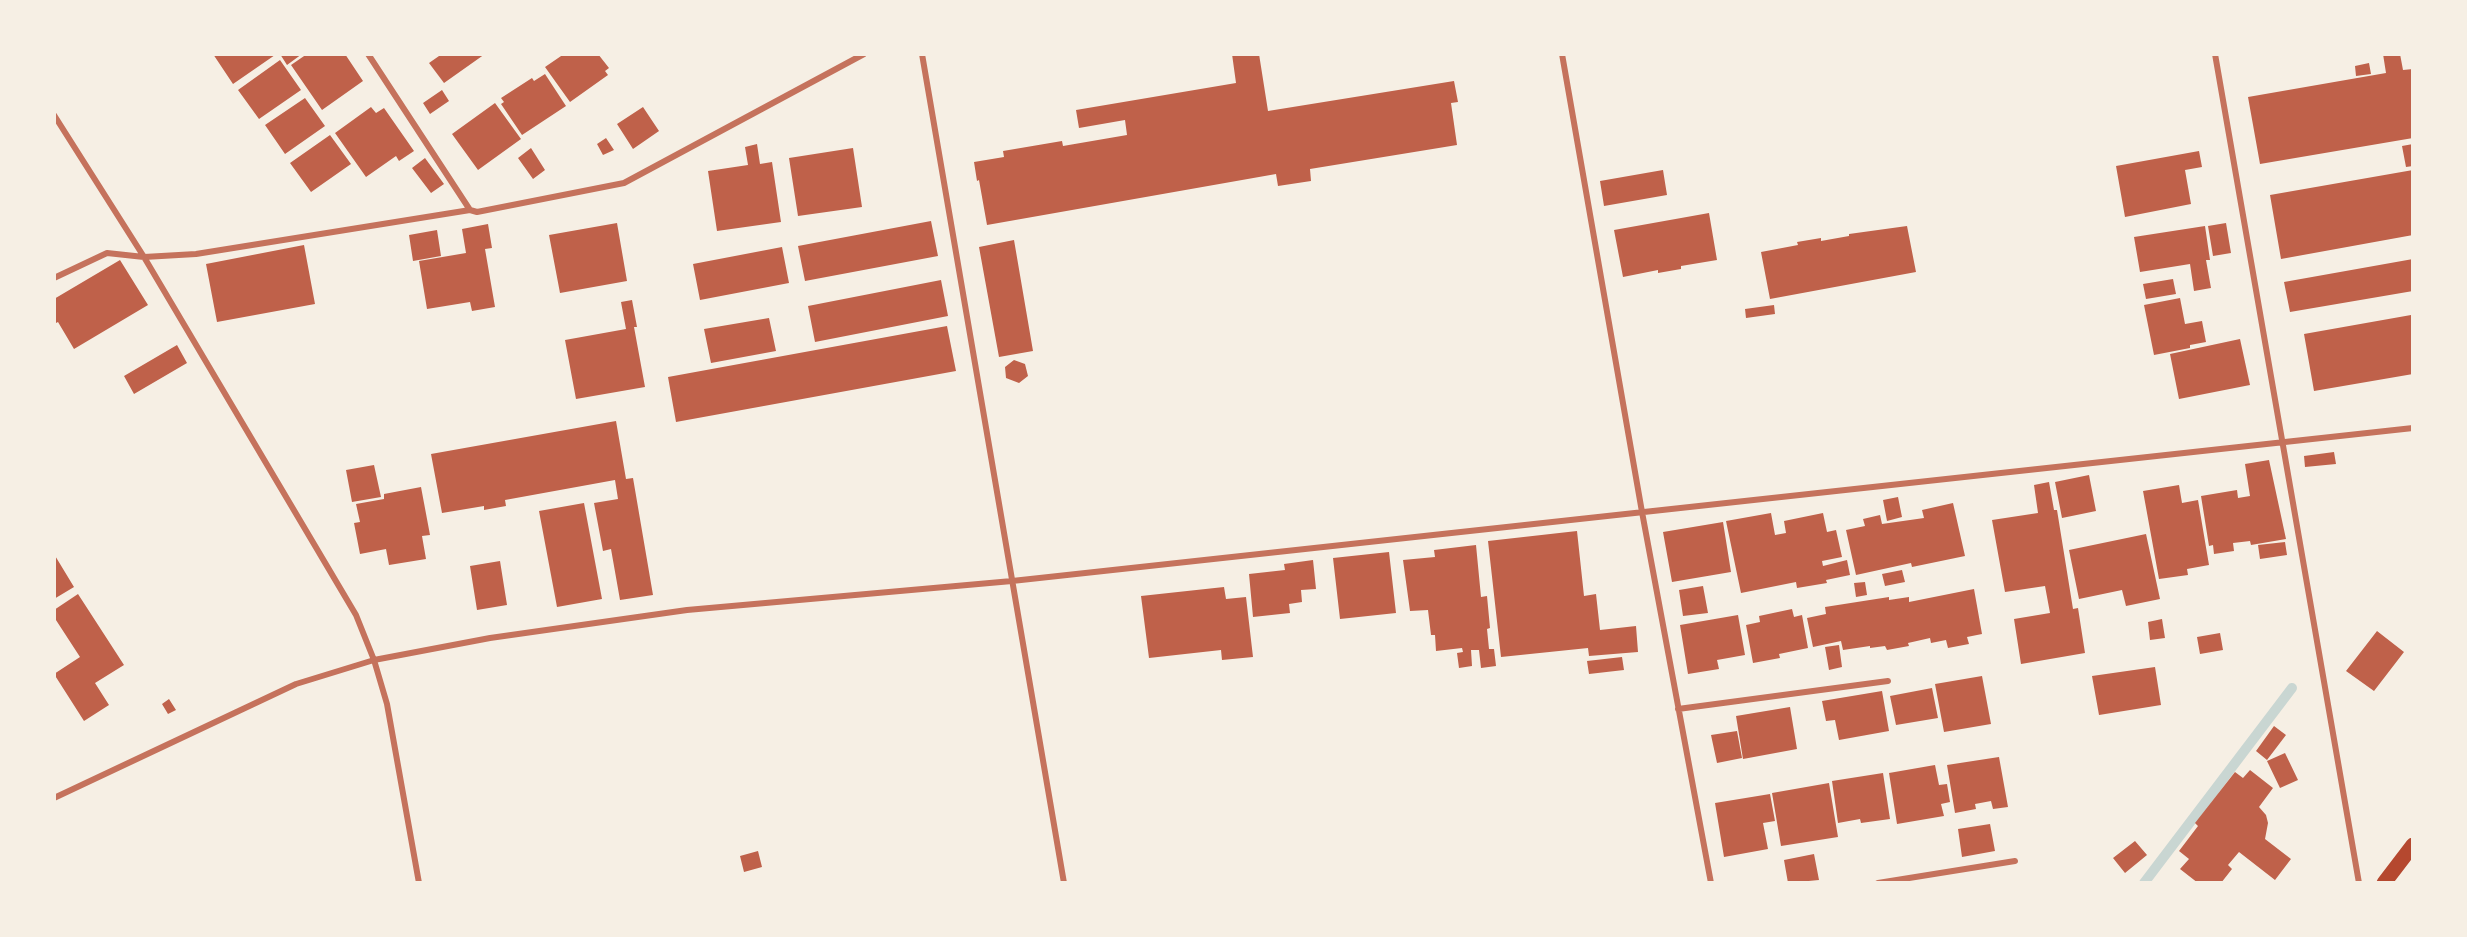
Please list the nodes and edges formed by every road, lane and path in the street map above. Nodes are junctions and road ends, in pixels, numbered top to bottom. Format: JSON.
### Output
{"nodes":[{"id":1,"x":368,"y":54,"type":"edge"},
{"id":2,"x":864,"y":54,"type":"edge"},
{"id":3,"x":922,"y":54,"type":"edge"},
{"id":4,"x":1562,"y":54,"type":"edge"},
{"id":5,"x":2216,"y":54,"type":"edge"},
{"id":6,"x":54,"y":115,"type":"edge"},
{"id":7,"x":470,"y":210,"type":"junction"},
{"id":8,"x":144,"y":256,"type":"junction"},
{"id":9,"x":54,"y":278,"type":"edge"},
{"id":10,"x":2413,"y":428,"type":"edge"},
{"id":11,"x":2284,"y":441,"type":"junction"},
{"id":12,"x":1642,"y":512,"type":"junction"},
{"id":13,"x":1012,"y":581,"type":"junction"},
{"id":14,"x":374,"y":660,"type":"junction"},
{"id":15,"x":1888,"y":681,"type":"dead end"},
{"id":16,"x":1678,"y":709,"type":"junction"},
{"id":17,"x":54,"y":798,"type":"edge"},
{"id":18,"x":2413,"y":845,"type":"edge"},
{"id":19,"x":2015,"y":861,"type":"dead end"},
{"id":20,"x":419,"y":883,"type":"edge"},
{"id":21,"x":1064,"y":883,"type":"edge"},
{"id":22,"x":1711,"y":883,"type":"edge"},
{"id":23,"x":1878,"y":883,"type":"edge"},
{"id":24,"x":2360,"y":883,"type":"edge"},
{"id":25,"x":2384,"y":883,"type":"edge"}],
"edges":[{"from":1,"to":7,"type":"street"},
{"from":2,"to":7,"type":"street"},
{"from":3,"to":13,"type":"street"},
{"from":4,"to":12,"type":"street"},
{"from":5,"to":11,"type":"street"},
{"from":6,"to":8,"type":"street"},
{"from":7,"to":8,"type":"street"},
{"from":8,"to":9,"type":"street"},
{"from":8,"to":14,"type":"street"},
{"from":10,"to":11,"type":"street"},
{"from":11,"to":12,"type":"street"},
{"from":11,"to":24,"type":"street"},
{"from":12,"to":13,"type":"street"},
{"from":12,"to":16,"type":"street"},
{"from":13,"to":14,"type":"street"},
{"from":13,"to":21,"type":"street"},
{"from":14,"to":17,"type":"street"},
{"from":14,"to":20,"type":"street"},
{"from":15,"to":16,"type":"street"},
{"from":16,"to":22,"type":"street"},
{"from":18,"to":25,"type":"main road"},
{"from":19,"to":23,"type":"street"}]}
